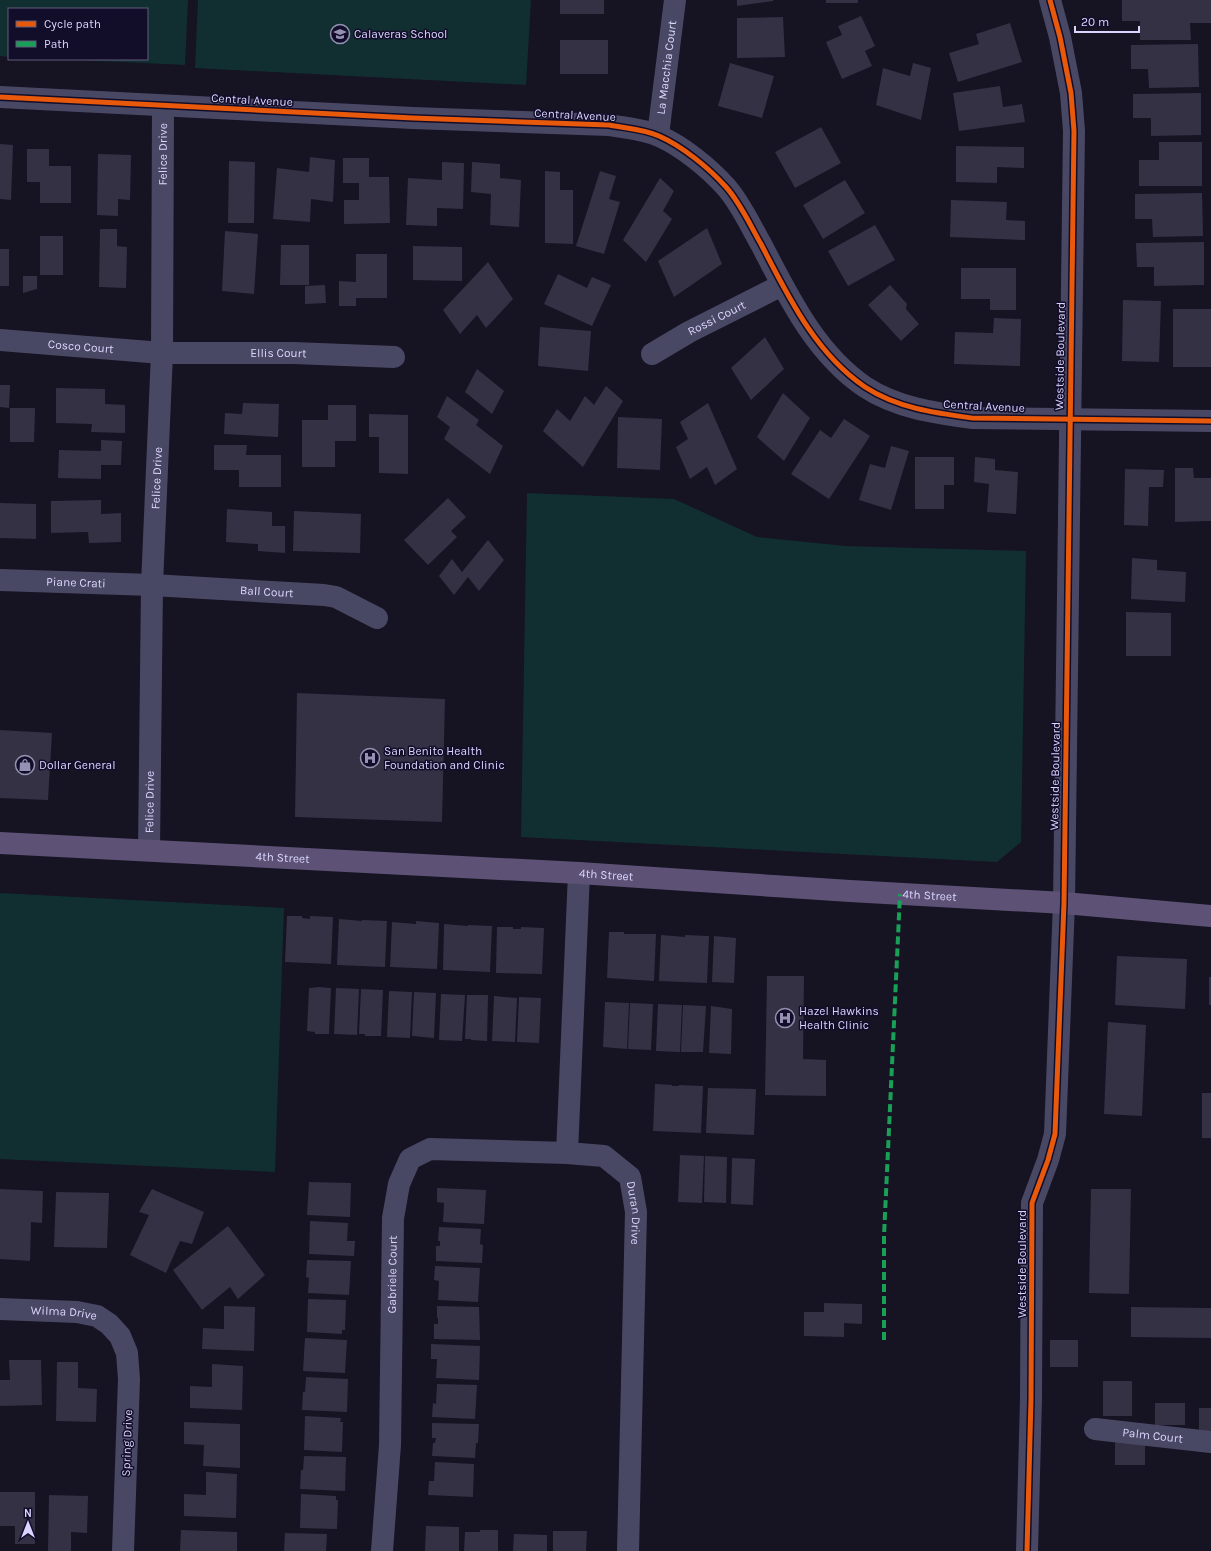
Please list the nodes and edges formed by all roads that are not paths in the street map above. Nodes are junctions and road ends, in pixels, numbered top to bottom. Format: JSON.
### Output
{"nodes":[{"id":1,"x":675,"y":0,"type":"edge"},
{"id":2,"x":1050,"y":0,"type":"edge"},
{"id":3,"x":0,"y":97,"type":"edge"},
{"id":4,"x":164,"y":106,"type":"junction"},
{"id":5,"x":658,"y":135,"type":"junction"},
{"id":6,"x":782,"y":285,"type":"junction"},
{"id":7,"x":0,"y":340,"type":"edge"},
{"id":8,"x":162,"y":352,"type":"junction"},
{"id":9,"x":652,"y":354,"type":"dead end"},
{"id":10,"x":394,"y":357,"type":"dead end"},
{"id":11,"x":1069,"y":418,"type":"junction"},
{"id":12,"x":1211,"y":421,"type":"edge"},
{"id":13,"x":0,"y":580,"type":"edge"},
{"id":14,"x":152,"y":585,"type":"junction"},
{"id":15,"x":377,"y":618,"type":"dead end"},
{"id":16,"x":0,"y":843,"type":"edge"},
{"id":17,"x":149,"y":850,"type":"junction"},
{"id":18,"x":579,"y":873,"type":"junction"},
{"id":19,"x":1064,"y":902,"type":"junction"},
{"id":20,"x":1211,"y":916,"type":"edge"},
{"id":21,"x":568,"y":1153,"type":"junction"},
{"id":22,"x":0,"y":1309,"type":"edge"},
{"id":23,"x":120,"y":1336,"type":"joint"},
{"id":24,"x":1095,"y":1429,"type":"dead end"},
{"id":25,"x":1211,"y":1442,"type":"edge"},
{"id":26,"x":123,"y":1551,"type":"edge"},
{"id":27,"x":382,"y":1551,"type":"edge"},
{"id":28,"x":628,"y":1551,"type":"edge"},
{"id":29,"x":1027,"y":1551,"type":"edge"}],
"edges":[{"from":1,"to":5,"type":"street","name":"La Macchia Court"},
{"from":2,"to":11,"type":"street","name":"Westside Boulevard"},
{"from":3,"to":4,"type":"street","name":"Central Avenue"},
{"from":4,"to":5,"type":"street","name":"Central Avenue"},
{"from":4,"to":8,"type":"street","name":"Felice Drive"},
{"from":5,"to":6,"type":"street","name":"Central Avenue"},
{"from":6,"to":9,"type":"street","name":"Rossi Court"},
{"from":6,"to":11,"type":"street","name":"Central Avenue"},
{"from":7,"to":8,"type":"street","name":"Cosco Court"},
{"from":8,"to":10,"type":"street","name":"Ellis Court"},
{"from":8,"to":14,"type":"street","name":"Felice Drive"},
{"from":11,"to":12,"type":"street","name":"Central Avenue"},
{"from":11,"to":19,"type":"street","name":"Westside Boulevard"},
{"from":13,"to":14,"type":"street","name":"Piane Crati"},
{"from":14,"to":15,"type":"street","name":"Ball Court"},
{"from":14,"to":17,"type":"street","name":"Felice Drive"},
{"from":16,"to":17,"type":"main road","name":"4th Street"},
{"from":17,"to":18,"type":"main road","name":"4th Street"},
{"from":18,"to":19,"type":"main road","name":"4th Street"},
{"from":18,"to":21,"type":"street"},
{"from":19,"to":20,"type":"main road","name":"4th Street"},
{"from":19,"to":29,"type":"street","name":"Westside Boulevard"},
{"from":21,"to":27,"type":"street","name":"Gabriele Court"},
{"from":21,"to":28,"type":"street","name":"Duran Drive"},
{"from":22,"to":23,"type":"street","name":"Wilma Drive"},
{"from":23,"to":26,"type":"street","name":"Spring Drive"},
{"from":24,"to":25,"type":"street","name":"Palm Court"}]}
